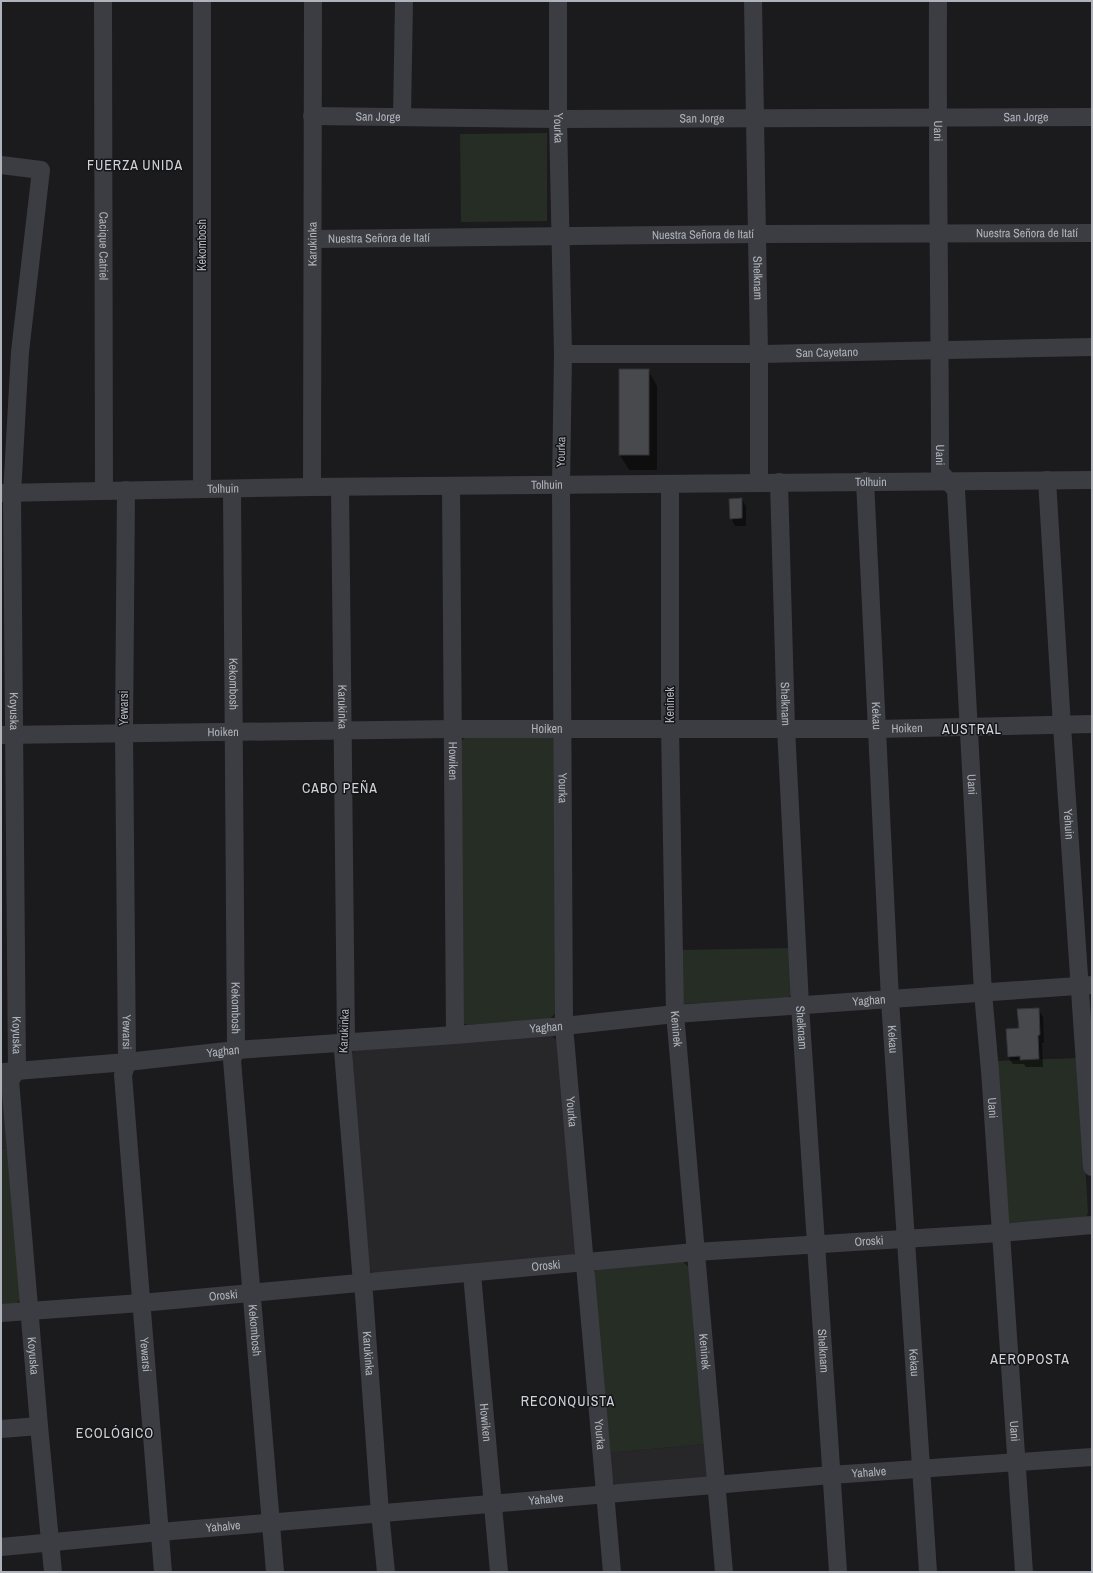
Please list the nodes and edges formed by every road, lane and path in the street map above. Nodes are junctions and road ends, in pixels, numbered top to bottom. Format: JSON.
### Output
{"nodes":[{"id":1,"x":103,"y":1,"type":"edge"},
{"id":2,"x":202,"y":1,"type":"edge"},
{"id":3,"x":313,"y":1,"type":"edge"},
{"id":4,"x":404,"y":1,"type":"edge"},
{"id":5,"x":558,"y":1,"type":"edge"},
{"id":6,"x":753,"y":1,"type":"edge"},
{"id":7,"x":938,"y":1,"type":"edge"},
{"id":8,"x":312,"y":116,"type":"junction"},
{"id":9,"x":402,"y":117,"type":"junction"},
{"id":10,"x":937,"y":117,"type":"junction"},
{"id":11,"x":1092,"y":117,"type":"edge"},
{"id":12,"x":755,"y":118,"type":"junction"},
{"id":13,"x":558,"y":119,"type":"junction"},
{"id":14,"x":1,"y":165,"type":"edge"},
{"id":15,"x":1092,"y":233,"type":"edge"},
{"id":16,"x":756,"y":234,"type":"junction"},
{"id":17,"x":938,"y":234,"type":"junction"},
{"id":18,"x":560,"y":236,"type":"junction"},
{"id":19,"x":313,"y":239,"type":"junction"},
{"id":20,"x":1092,"y":347,"type":"edge"},
{"id":21,"x":940,"y":351,"type":"junction"},
{"id":22,"x":563,"y":354,"type":"junction"},
{"id":23,"x":759,"y":354,"type":"junction"},
{"id":24,"x":1046,"y":480,"type":"junction"},
{"id":25,"x":1092,"y":480,"type":"edge"},
{"id":26,"x":865,"y":481,"type":"junction"},
{"id":27,"x":948,"y":481,"type":"junction"},
{"id":28,"x":759,"y":482,"type":"junction"},
{"id":29,"x":779,"y":482,"type":"junction"},
{"id":30,"x":670,"y":484,"type":"junction"},
{"id":31,"x":561,"y":486,"type":"junction"},
{"id":32,"x":312,"y":487,"type":"junction"},
{"id":33,"x":451,"y":487,"type":"junction"},
{"id":34,"x":340,"y":488,"type":"junction"},
{"id":35,"x":202,"y":489,"type":"junction"},
{"id":36,"x":232,"y":489,"type":"junction"},
{"id":37,"x":104,"y":490,"type":"junction"},
{"id":38,"x":126,"y":490,"type":"junction"},
{"id":39,"x":7,"y":493,"type":"edge"},
{"id":40,"x":1092,"y":724,"type":"edge"},
{"id":41,"x":1062,"y":726,"type":"junction"},
{"id":42,"x":969,"y":727,"type":"junction"},
{"id":43,"x":670,"y":728,"type":"junction"},
{"id":44,"x":786,"y":728,"type":"junction"},
{"id":45,"x":452,"y":729,"type":"junction"},
{"id":46,"x":562,"y":730,"type":"junction"},
{"id":47,"x":877,"y":730,"type":"junction"},
{"id":48,"x":343,"y":731,"type":"junction"},
{"id":49,"x":233,"y":732,"type":"junction"},
{"id":50,"x":124,"y":733,"type":"junction"},
{"id":51,"x":8,"y":735,"type":"edge"},
{"id":52,"x":1086,"y":985,"type":"edge"},
{"id":53,"x":983,"y":993,"type":"junction"},
{"id":54,"x":890,"y":1000,"type":"junction"},
{"id":55,"x":800,"y":1005,"type":"junction"},
{"id":56,"x":675,"y":1014,"type":"junction"},
{"id":57,"x":564,"y":1026,"type":"junction"},
{"id":58,"x":455,"y":1035,"type":"junction"},
{"id":59,"x":346,"y":1042,"type":"junction"},
{"id":60,"x":236,"y":1050,"type":"junction"},
{"id":61,"x":127,"y":1062,"type":"junction"},
{"id":62,"x":9,"y":1072,"type":"edge"},
{"id":63,"x":1092,"y":1167,"type":"edge"},
{"id":64,"x":1092,"y":1225,"type":"edge"},
{"id":65,"x":1000,"y":1233,"type":"junction"},
{"id":66,"x":905,"y":1239,"type":"junction"},
{"id":67,"x":815,"y":1244,"type":"junction"},
{"id":68,"x":695,"y":1252,"type":"junction"},
{"id":69,"x":584,"y":1263,"type":"junction"},
{"id":70,"x":472,"y":1274,"type":"junction"},
{"id":71,"x":362,"y":1283,"type":"junction"},
{"id":72,"x":252,"y":1293,"type":"junction"},
{"id":73,"x":141,"y":1303,"type":"junction"},
{"id":74,"x":30,"y":1311,"type":"junction"},
{"id":75,"x":1,"y":1313,"type":"edge"},
{"id":76,"x":39,"y":1426,"type":"junction"},
{"id":77,"x":1,"y":1429,"type":"edge"},
{"id":78,"x":1092,"y":1457,"type":"edge"},
{"id":79,"x":1016,"y":1463,"type":"junction"},
{"id":80,"x":922,"y":1469,"type":"junction"},
{"id":81,"x":831,"y":1475,"type":"junction"},
{"id":82,"x":716,"y":1485,"type":"junction"},
{"id":83,"x":605,"y":1494,"type":"junction"},
{"id":84,"x":492,"y":1504,"type":"junction"},
{"id":85,"x":380,"y":1513,"type":"junction"},
{"id":86,"x":271,"y":1523,"type":"junction"},
{"id":87,"x":160,"y":1532,"type":"junction"},
{"id":88,"x":50,"y":1542,"type":"junction"},
{"id":89,"x":1,"y":1547,"type":"edge"},
{"id":90,"x":53,"y":1572,"type":"edge"},
{"id":91,"x":163,"y":1572,"type":"edge"},
{"id":92,"x":275,"y":1572,"type":"edge"},
{"id":93,"x":386,"y":1572,"type":"edge"},
{"id":94,"x":499,"y":1572,"type":"edge"},
{"id":95,"x":612,"y":1572,"type":"edge"},
{"id":96,"x":724,"y":1572,"type":"edge"},
{"id":97,"x":838,"y":1572,"type":"edge"},
{"id":98,"x":928,"y":1572,"type":"edge"},
{"id":99,"x":1024,"y":1572,"type":"edge"}],
"edges":[{"from":1,"to":37,"type":"street","name":"Cacique Catriel"},
{"from":2,"to":35,"type":"street","name":"Kekombosh"},
{"from":3,"to":8,"type":"street","name":"Karukinka"},
{"from":4,"to":9,"type":"street"},
{"from":5,"to":13,"type":"street","name":"Yourka"},
{"from":6,"to":12,"type":"street","name":"Shelknam"},
{"from":7,"to":10,"type":"street","name":"Uani"},
{"from":8,"to":9,"type":"street","name":"San Jorge"},
{"from":8,"to":19,"type":"street","name":"Karukinka"},
{"from":9,"to":13,"type":"street","name":"San Jorge"},
{"from":10,"to":11,"type":"street","name":"San Jorge"},
{"from":10,"to":12,"type":"street","name":"San Jorge"},
{"from":10,"to":17,"type":"street","name":"Uani"},
{"from":12,"to":13,"type":"street","name":"San Jorge"},
{"from":12,"to":16,"type":"street","name":"Shelknam"},
{"from":13,"to":18,"type":"street","name":"Yourka"},
{"from":14,"to":39,"type":"street","name":"Koyuska"},
{"from":15,"to":17,"type":"street","name":"Nuestra Señora de Itatí"},
{"from":16,"to":17,"type":"street","name":"Nuestra Señora de Itatí"},
{"from":16,"to":18,"type":"street","name":"Nuestra Señora de Itatí"},
{"from":16,"to":23,"type":"street","name":"Shelknam"},
{"from":17,"to":21,"type":"street","name":"Uani"},
{"from":18,"to":19,"type":"street","name":"Nuestra Señora de Itatí"},
{"from":18,"to":22,"type":"street","name":"Yourka"},
{"from":19,"to":32,"type":"street","name":"Karukinka"},
{"from":20,"to":21,"type":"street","name":"San Cayetano"},
{"from":21,"to":23,"type":"street","name":"San Cayetano"},
{"from":21,"to":27,"type":"street","name":"Uani"},
{"from":22,"to":23,"type":"street","name":"San Cayetano"},
{"from":22,"to":31,"type":"street","name":"Yourka"},
{"from":23,"to":28,"type":"street","name":"Shelknam"},
{"from":24,"to":25,"type":"street","name":"Tolhuin"},
{"from":24,"to":27,"type":"street","name":"Tolhuin"},
{"from":24,"to":41,"type":"street","name":"Yehuin"},
{"from":26,"to":27,"type":"street","name":"Tolhuin"},
{"from":26,"to":29,"type":"street","name":"Tolhuin"},
{"from":26,"to":47,"type":"street","name":"Kekau"},
{"from":27,"to":42,"type":"street","name":"Uani"},
{"from":28,"to":29,"type":"street","name":"Tolhuin"},
{"from":28,"to":30,"type":"street","name":"Tolhuin"},
{"from":29,"to":44,"type":"street","name":"Shelknam"},
{"from":30,"to":31,"type":"street","name":"Tolhuin"},
{"from":30,"to":43,"type":"street","name":"Keninek"},
{"from":31,"to":33,"type":"street","name":"Tolhuin"},
{"from":31,"to":46,"type":"street","name":"Yourka"},
{"from":32,"to":34,"type":"street","name":"Tolhuin"},
{"from":32,"to":36,"type":"street","name":"Tolhuin"},
{"from":33,"to":34,"type":"street","name":"Tolhuin"},
{"from":33,"to":45,"type":"street","name":"Howiken"},
{"from":34,"to":48,"type":"street","name":"Karukinka"},
{"from":35,"to":36,"type":"street","name":"Tolhuin"},
{"from":35,"to":38,"type":"street","name":"Tolhuin"},
{"from":36,"to":49,"type":"street","name":"Kekombosh"},
{"from":37,"to":38,"type":"street","name":"Tolhuin"},
{"from":37,"to":39,"type":"street","name":"Tolhuin"},
{"from":38,"to":50,"type":"street","name":"Yewarsi"},
{"from":39,"to":51,"type":"street","name":"Koyuska"},
{"from":40,"to":41,"type":"street","name":"Hoiken"},
{"from":41,"to":42,"type":"street","name":"Hoiken"},
{"from":41,"to":52,"type":"street","name":"Yehuin"},
{"from":42,"to":47,"type":"street","name":"Hoiken"},
{"from":42,"to":53,"type":"street","name":"Uani"},
{"from":43,"to":44,"type":"street","name":"Hoiken"},
{"from":43,"to":46,"type":"street","name":"Hoiken"},
{"from":43,"to":56,"type":"street","name":"Keninek"},
{"from":44,"to":47,"type":"street","name":"Hoiken"},
{"from":44,"to":55,"type":"street","name":"Shelknam"},
{"from":45,"to":46,"type":"street","name":"Hoiken"},
{"from":45,"to":48,"type":"street","name":"Hoiken"},
{"from":45,"to":58,"type":"street","name":"Howiken"},
{"from":46,"to":57,"type":"street","name":"Yourka"},
{"from":47,"to":54,"type":"street","name":"Kekau"},
{"from":48,"to":49,"type":"street","name":"Hoiken"},
{"from":48,"to":59,"type":"street","name":"Karukinka"},
{"from":49,"to":50,"type":"street","name":"Hoiken"},
{"from":49,"to":60,"type":"street","name":"Kekombosh"},
{"from":50,"to":51,"type":"street","name":"Hoiken"},
{"from":50,"to":61,"type":"street","name":"Yewarsi"},
{"from":51,"to":62,"type":"street","name":"Koyuska"},
{"from":52,"to":53,"type":"street","name":"Yaghan"},
{"from":52,"to":63,"type":"street","name":"Yehuin"},
{"from":53,"to":54,"type":"street","name":"Yaghan"},
{"from":53,"to":65,"type":"street","name":"Uani"},
{"from":54,"to":55,"type":"street","name":"Yaghan"},
{"from":54,"to":66,"type":"street","name":"Kekau"},
{"from":55,"to":56,"type":"street","name":"Yaghan"},
{"from":55,"to":67,"type":"street","name":"Shelknam"},
{"from":56,"to":57,"type":"street","name":"Yaghan"},
{"from":56,"to":68,"type":"street","name":"Keninek"},
{"from":57,"to":58,"type":"street","name":"Yaghan"},
{"from":57,"to":69,"type":"street","name":"Yourka"},
{"from":58,"to":59,"type":"street","name":"Yaghan"},
{"from":59,"to":60,"type":"street","name":"Yaghan"},
{"from":59,"to":71,"type":"street","name":"Karukinka"},
{"from":60,"to":61,"type":"street","name":"Yaghan"},
{"from":60,"to":72,"type":"street","name":"Kekombosh"},
{"from":61,"to":62,"type":"street","name":"Yaghan"},
{"from":61,"to":73,"type":"street","name":"Yewarsi"},
{"from":62,"to":74,"type":"street","name":"Koyuska"},
{"from":64,"to":65,"type":"street","name":"Oroski"},
{"from":65,"to":66,"type":"street","name":"Oroski"},
{"from":65,"to":79,"type":"street","name":"Uani"},
{"from":66,"to":67,"type":"street","name":"Oroski"},
{"from":66,"to":80,"type":"street","name":"Kekau"},
{"from":67,"to":68,"type":"street","name":"Oroski"},
{"from":67,"to":81,"type":"street","name":"Shelknam"},
{"from":68,"to":69,"type":"street","name":"Oroski"},
{"from":68,"to":82,"type":"street","name":"Keninek"},
{"from":69,"to":70,"type":"street","name":"Oroski"},
{"from":69,"to":83,"type":"street","name":"Yourka"},
{"from":70,"to":71,"type":"street","name":"Oroski"},
{"from":70,"to":84,"type":"street","name":"Howiken"},
{"from":71,"to":72,"type":"street","name":"Oroski"},
{"from":71,"to":85,"type":"street","name":"Karukinka"},
{"from":72,"to":73,"type":"street","name":"Oroski"},
{"from":72,"to":86,"type":"street","name":"Kekombosh"},
{"from":73,"to":74,"type":"street","name":"Oroski"},
{"from":73,"to":87,"type":"street","name":"Yewarsi"},
{"from":74,"to":75,"type":"street","name":"Oroski"},
{"from":74,"to":76,"type":"street","name":"Koyuska"},
{"from":76,"to":77,"type":"street"},
{"from":76,"to":88,"type":"street","name":"Koyuska"},
{"from":78,"to":79,"type":"street","name":"Yahalve"},
{"from":79,"to":80,"type":"street","name":"Yahalve"},
{"from":79,"to":99,"type":"street","name":"Uani"},
{"from":80,"to":81,"type":"street","name":"Yahalve"},
{"from":80,"to":98,"type":"street","name":"Kekau"},
{"from":81,"to":82,"type":"street","name":"Yahalve"},
{"from":81,"to":97,"type":"street","name":"Shelknam"},
{"from":82,"to":83,"type":"street","name":"Yahalve"},
{"from":82,"to":96,"type":"street","name":"Keninek"},
{"from":83,"to":84,"type":"street","name":"Yahalve"},
{"from":83,"to":95,"type":"street","name":"Yourka"},
{"from":84,"to":85,"type":"street","name":"Yahalve"},
{"from":84,"to":94,"type":"street","name":"Howiken"},
{"from":85,"to":86,"type":"street","name":"Yahalve"},
{"from":85,"to":93,"type":"street","name":"Karukinka"},
{"from":86,"to":87,"type":"street","name":"Yahalve"},
{"from":86,"to":92,"type":"street","name":"Kekombosh"},
{"from":87,"to":88,"type":"street","name":"Yahalve"},
{"from":87,"to":91,"type":"street","name":"Yewarsi"},
{"from":88,"to":89,"type":"street","name":"Yahalve"},
{"from":88,"to":90,"type":"street","name":"Koyuska"}]}
